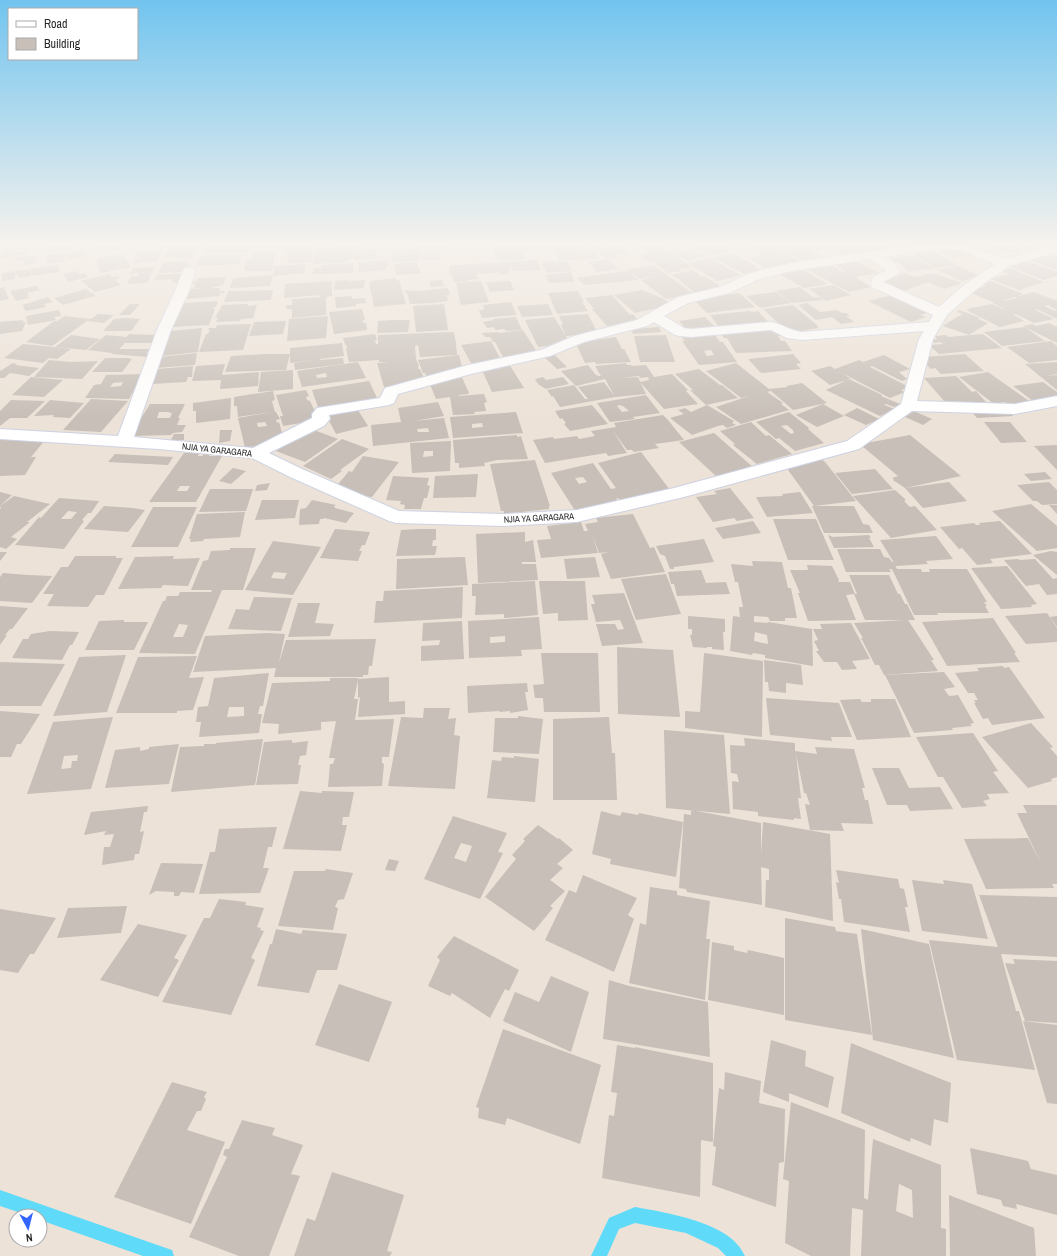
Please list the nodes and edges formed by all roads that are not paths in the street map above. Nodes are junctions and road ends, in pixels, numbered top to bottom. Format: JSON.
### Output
{"nodes":[{"id":1,"x":177,"y":301,"type":"edge"},
{"id":2,"x":682,"y":301,"type":"edge"},
{"id":3,"x":906,"y":301,"type":"edge"},
{"id":4,"x":956,"y":301,"type":"edge"},
{"id":5,"x":655,"y":316,"type":"junction"},
{"id":6,"x":938,"y":319,"type":"junction"},
{"id":7,"x":1057,"y":402,"type":"edge"},
{"id":8,"x":908,"y":406,"type":"junction"},
{"id":9,"x":0,"y":434,"type":"edge"},
{"id":10,"x":124,"y":442,"type":"junction"},
{"id":11,"x":256,"y":454,"type":"junction"}],
"edges":[{"from":1,"to":10,"type":"street"},
{"from":2,"to":5,"type":"street"},
{"from":3,"to":6,"type":"street"},
{"from":4,"to":6,"type":"street"},
{"from":5,"to":6,"type":"street"},
{"from":5,"to":11,"type":"street"},
{"from":6,"to":8,"type":"street"},
{"from":7,"to":8,"type":"street"},
{"from":8,"to":11,"type":"street","name":"NJIA YA GARAGARA"},
{"from":9,"to":10,"type":"street","name":"NJIA YA GARAGARA"},
{"from":10,"to":11,"type":"street","name":"NJIA YA GARAGARA"}]}
